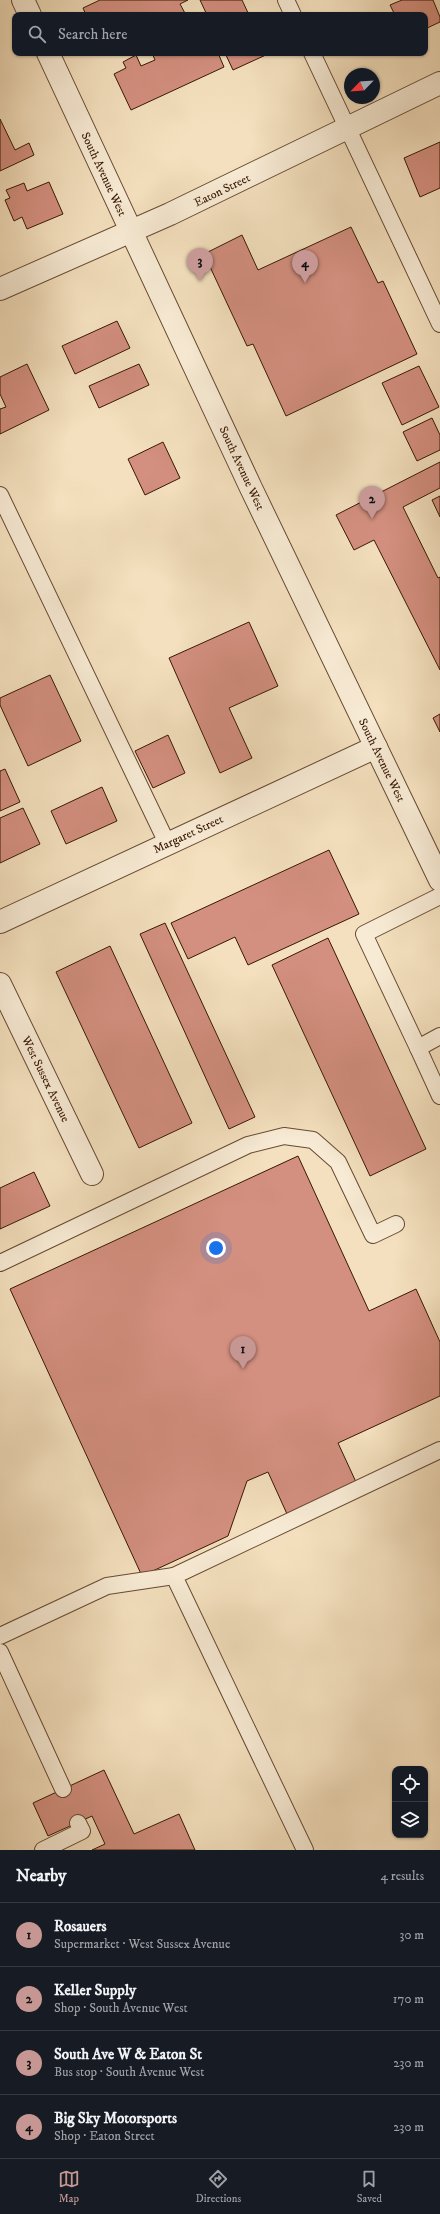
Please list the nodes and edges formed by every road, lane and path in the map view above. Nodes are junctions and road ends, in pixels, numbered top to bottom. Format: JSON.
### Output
{"nodes":[{"id":1,"x":23,"y":0,"type":"edge"},
{"id":2,"x":286,"y":0,"type":"edge"},
{"id":3,"x":29,"y":12,"type":"edge"},
{"id":4,"x":292,"y":12,"type":"edge"},
{"id":5,"x":49,"y":56,"type":"edge"},
{"id":6,"x":313,"y":56,"type":"edge"},
{"id":7,"x":440,"y":83,"type":"edge"},
{"id":8,"x":348,"y":128,"type":"junction"},
{"id":9,"x":131,"y":232,"type":"junction"},
{"id":10,"x":0,"y":289,"type":"edge"},
{"id":11,"x":440,"y":324,"type":"edge"},
{"id":12,"x":0,"y":495,"type":"edge"},
{"id":13,"x":376,"y":747,"type":"junction"},
{"id":14,"x":167,"y":843,"type":"junction"},
{"id":15,"x":440,"y":880,"type":"edge"},
{"id":16,"x":440,"y":896,"type":"edge"},
{"id":17,"x":0,"y":922,"type":"edge"},
{"id":18,"x":0,"y":984,"type":"edge"},
{"id":19,"x":440,"y":1036,"type":"edge"},
{"id":20,"x":418,"y":1048,"type":"junction"},
{"id":21,"x":440,"y":1096,"type":"edge"},
{"id":22,"x":92,"y":1174,"type":"dead end"},
{"id":23,"x":396,"y":1224,"type":"dead end"},
{"id":24,"x":0,"y":1262,"type":"edge"},
{"id":25,"x":440,"y":1450,"type":"edge"},
{"id":26,"x":174,"y":1576,"type":"junction"},
{"id":27,"x":0,"y":1636,"type":"edge"},
{"id":28,"x":0,"y":1652,"type":"edge"},
{"id":29,"x":63,"y":1789,"type":"dead end"},
{"id":30,"x":78,"y":1822,"type":"dead end"},
{"id":31,"x":43,"y":1850,"type":"edge"},
{"id":32,"x":305,"y":1850,"type":"edge"}],
"edges":[{"from":1,"to":3,"type":"street"},
{"from":2,"to":4,"type":"lane"},
{"from":5,"to":9,"type":"street","name":"South Avenue West"},
{"from":6,"to":8,"type":"lane"},
{"from":7,"to":8,"type":"street","name":"Eaton Street"},
{"from":8,"to":9,"type":"street","name":"Eaton Street"},
{"from":8,"to":11,"type":"lane"},
{"from":9,"to":10,"type":"street","name":"Eaton Street"},
{"from":9,"to":13,"type":"street","name":"South Avenue West"},
{"from":12,"to":14,"type":"lane"},
{"from":13,"to":14,"type":"street","name":"Margaret Street"},
{"from":13,"to":15,"type":"street","name":"South Avenue West"},
{"from":14,"to":17,"type":"street","name":"Margaret Street"},
{"from":16,"to":20,"type":"lane"},
{"from":18,"to":22,"type":"street","name":"West Sussex Avenue"},
{"from":19,"to":20,"type":"lane"},
{"from":20,"to":21,"type":"lane"},
{"from":23,"to":24,"type":"lane"},
{"from":25,"to":26,"type":"lane"},
{"from":26,"to":27,"type":"lane"},
{"from":26,"to":32,"type":"lane"},
{"from":28,"to":29,"type":"lane"},
{"from":30,"to":31,"type":"lane"}]}
